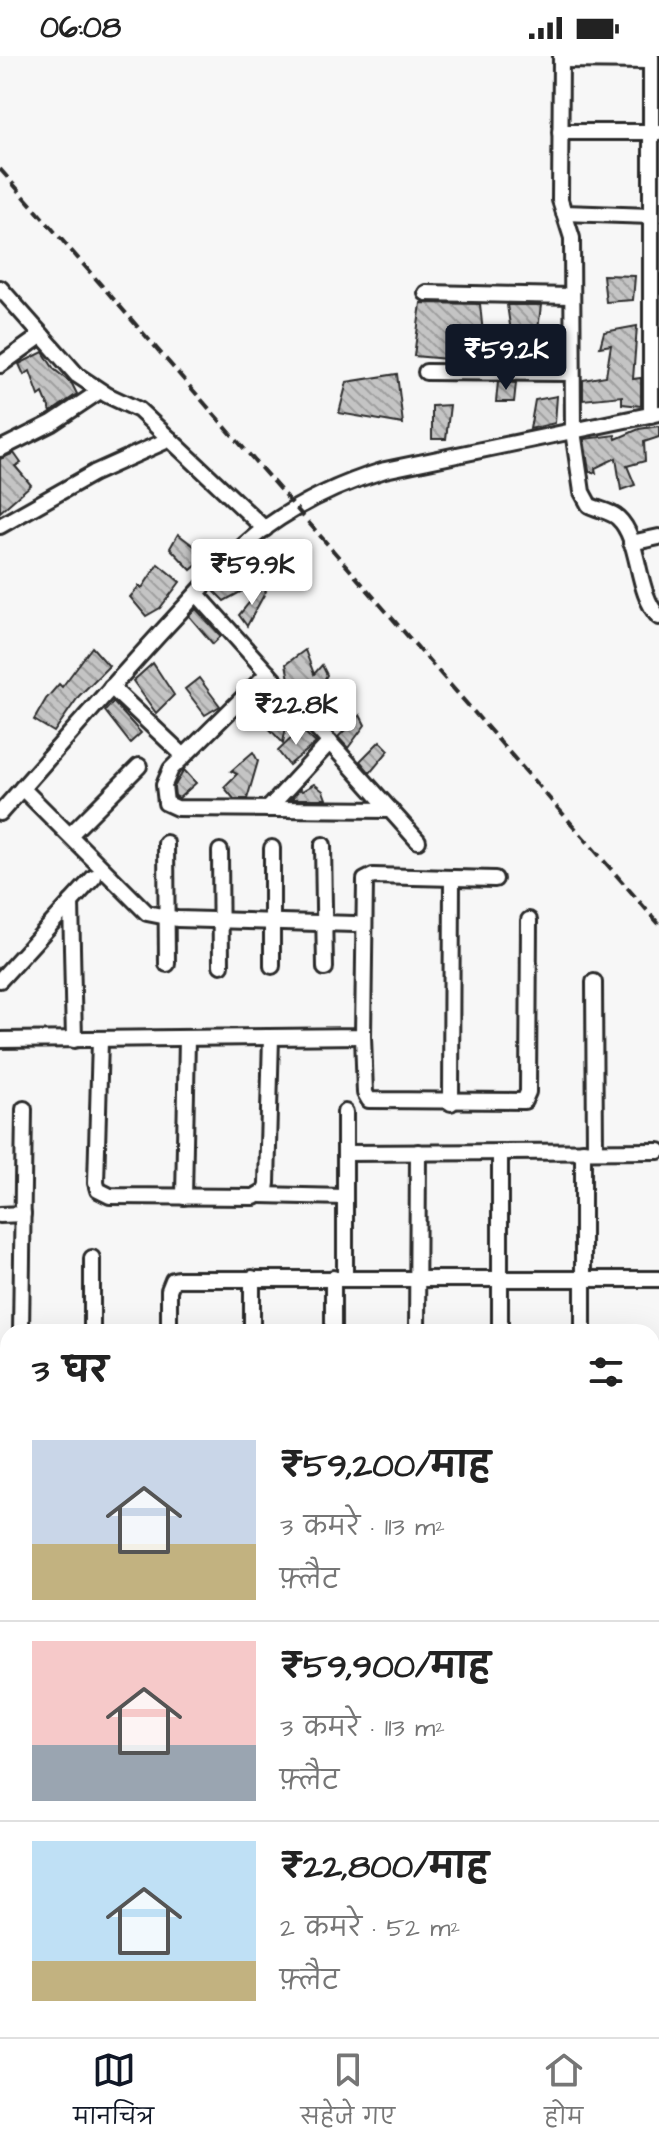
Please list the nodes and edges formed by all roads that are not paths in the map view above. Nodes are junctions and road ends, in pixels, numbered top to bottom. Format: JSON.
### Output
{"nodes":[{"id":1,"x":561,"y":58,"type":"edge"},
{"id":2,"x":651,"y":59,"type":"edge"},
{"id":3,"x":560,"y":132,"type":"junction"},
{"id":4,"x":655,"y":132,"type":"edge"},
{"id":5,"x":564,"y":213,"type":"junction"},
{"id":6,"x":651,"y":216,"type":"junction"},
{"id":7,"x":0,"y":288,"type":"edge"},
{"id":8,"x":426,"y":293,"type":"dead end"},
{"id":9,"x":571,"y":296,"type":"junction"},
{"id":10,"x":42,"y":335,"type":"junction"},
{"id":11,"x":0,"y":365,"type":"edge"},
{"id":12,"x":426,"y":372,"type":"dead end"},
{"id":13,"x":571,"y":373,"type":"junction"},
{"id":14,"x":100,"y":391,"type":"junction"},
{"id":15,"x":655,"y":414,"type":"edge"},
{"id":16,"x":573,"y":431,"type":"junction"},
{"id":17,"x":170,"y":439,"type":"junction"},
{"id":18,"x":0,"y":449,"type":"edge"},
{"id":19,"x":0,"y":526,"type":"edge"},
{"id":20,"x":265,"y":529,"type":"junction"},
{"id":21,"x":659,"y":537,"type":"edge"},
{"id":22,"x":631,"y":543,"type":"junction"},
{"id":23,"x":197,"y":594,"type":"junction"},
{"id":24,"x":659,"y":617,"type":"edge"},
{"id":25,"x":268,"y":673,"type":"junction"},
{"id":26,"x":111,"y":687,"type":"junction"},
{"id":27,"x":330,"y":742,"type":"junction"},
{"id":28,"x":184,"y":756,"type":"junction"},
{"id":29,"x":139,"y":766,"type":"dead end"},
{"id":30,"x":22,"y":788,"type":"junction"},
{"id":31,"x":268,"y":809,"type":"junction"},
{"id":32,"x":391,"y":810,"type":"junction"},
{"id":33,"x":0,"y":813,"type":"edge"},
{"id":34,"x":70,"y":835,"type":"junction"},
{"id":35,"x":418,"y":841,"type":"dead end"},
{"id":36,"x":166,"y":843,"type":"dead end"},
{"id":37,"x":323,"y":845,"type":"dead end"},
{"id":38,"x":272,"y":848,"type":"dead end"},
{"id":39,"x":220,"y":851,"type":"dead end"},
{"id":40,"x":94,"y":877,"type":"dead end"},
{"id":41,"x":452,"y":878,"type":"junction"},
{"id":42,"x":495,"y":879,"type":"dead end"},
{"id":43,"x":71,"y":902,"type":"junction"},
{"id":44,"x":166,"y":918,"type":"junction"},
{"id":45,"x":221,"y":920,"type":"junction"},
{"id":46,"x":529,"y":920,"type":"dead end"},
{"id":47,"x":272,"y":922,"type":"junction"},
{"id":48,"x":324,"y":923,"type":"junction"},
{"id":49,"x":355,"y":924,"type":"dead end"},
{"id":50,"x":167,"y":964,"type":"dead end"},
{"id":51,"x":221,"y":965,"type":"dead end"},
{"id":52,"x":272,"y":966,"type":"dead end"},
{"id":53,"x":325,"y":968,"type":"dead end"},
{"id":54,"x":0,"y":980,"type":"edge"},
{"id":55,"x":594,"y":982,"type":"dead end"},
{"id":56,"x":363,"y":1036,"type":"junction"},
{"id":57,"x":271,"y":1037,"type":"junction"},
{"id":58,"x":187,"y":1038,"type":"junction"},
{"id":59,"x":0,"y":1040,"type":"edge"},
{"id":60,"x":74,"y":1040,"type":"junction"},
{"id":61,"x":100,"y":1040,"type":"junction"},
{"id":62,"x":451,"y":1103,"type":"junction"},
{"id":63,"x":24,"y":1109,"type":"dead end"},
{"id":64,"x":345,"y":1112,"type":"dead end"},
{"id":65,"x":589,"y":1151,"type":"junction"},
{"id":66,"x":659,"y":1151,"type":"edge"},
{"id":67,"x":418,"y":1152,"type":"junction"},
{"id":68,"x":500,"y":1152,"type":"junction"},
{"id":69,"x":345,"y":1153,"type":"junction"},
{"id":70,"x":261,"y":1195,"type":"junction"},
{"id":71,"x":184,"y":1197,"type":"junction"},
{"id":72,"x":345,"y":1197,"type":"junction"},
{"id":73,"x":23,"y":1214,"type":"junction"},
{"id":74,"x":0,"y":1215,"type":"edge"},
{"id":75,"x":92,"y":1258,"type":"dead end"},
{"id":76,"x":252,"y":1278,"type":"junction"},
{"id":77,"x":339,"y":1278,"type":"junction"},
{"id":78,"x":418,"y":1278,"type":"junction"},
{"id":79,"x":500,"y":1278,"type":"junction"},
{"id":80,"x":583,"y":1279,"type":"junction"},
{"id":81,"x":659,"y":1279,"type":"edge"},
{"id":82,"x":21,"y":1324,"type":"edge"},
{"id":83,"x":92,"y":1324,"type":"edge"},
{"id":84,"x":169,"y":1324,"type":"edge"},
{"id":85,"x":252,"y":1324,"type":"edge"},
{"id":86,"x":334,"y":1324,"type":"edge"},
{"id":87,"x":417,"y":1324,"type":"edge"},
{"id":88,"x":500,"y":1324,"type":"edge"},
{"id":89,"x":583,"y":1324,"type":"edge"}],
"edges":[{"from":1,"to":2,"type":"street"},
{"from":1,"to":3,"type":"street"},
{"from":2,"to":4,"type":"street"},
{"from":3,"to":4,"type":"street"},
{"from":3,"to":5,"type":"street"},
{"from":4,"to":6,"type":"street"},
{"from":5,"to":6,"type":"street"},
{"from":5,"to":9,"type":"street"},
{"from":6,"to":15,"type":"street"},
{"from":7,"to":10,"type":"street"},
{"from":8,"to":9,"type":"street"},
{"from":9,"to":13,"type":"street"},
{"from":10,"to":11,"type":"street"},
{"from":10,"to":14,"type":"street"},
{"from":12,"to":13,"type":"street"},
{"from":13,"to":16,"type":"street"},
{"from":14,"to":17,"type":"street"},
{"from":14,"to":18,"type":"street"},
{"from":15,"to":16,"type":"street"},
{"from":16,"to":20,"type":"street"},
{"from":16,"to":22,"type":"street"},
{"from":17,"to":19,"type":"street"},
{"from":17,"to":20,"type":"street"},
{"from":20,"to":23,"type":"street"},
{"from":21,"to":22,"type":"street"},
{"from":22,"to":24,"type":"street"},
{"from":23,"to":25,"type":"street"},
{"from":23,"to":26,"type":"street"},
{"from":25,"to":27,"type":"street"},
{"from":25,"to":28,"type":"street"},
{"from":26,"to":28,"type":"street"},
{"from":26,"to":30,"type":"street"},
{"from":27,"to":31,"type":"street"},
{"from":27,"to":32,"type":"street"},
{"from":28,"to":31,"type":"street"},
{"from":29,"to":34,"type":"street"},
{"from":30,"to":33,"type":"street"},
{"from":30,"to":34,"type":"street"},
{"from":31,"to":32,"type":"street"},
{"from":32,"to":35,"type":"street"},
{"from":34,"to":44,"type":"street"},
{"from":36,"to":44,"type":"street"},
{"from":37,"to":48,"type":"street"},
{"from":38,"to":47,"type":"street"},
{"from":39,"to":45,"type":"street"},
{"from":40,"to":43,"type":"street"},
{"from":41,"to":42,"type":"street"},
{"from":41,"to":56,"type":"street"},
{"from":41,"to":62,"type":"street"},
{"from":43,"to":54,"type":"street"},
{"from":43,"to":60,"type":"street"},
{"from":44,"to":45,"type":"street"},
{"from":44,"to":50,"type":"street"},
{"from":45,"to":47,"type":"street"},
{"from":45,"to":51,"type":"street"},
{"from":46,"to":62,"type":"street"},
{"from":47,"to":48,"type":"street"},
{"from":47,"to":52,"type":"street"},
{"from":48,"to":49,"type":"street"},
{"from":48,"to":53,"type":"street"},
{"from":55,"to":65,"type":"street"},
{"from":56,"to":57,"type":"street"},
{"from":56,"to":62,"type":"street"},
{"from":57,"to":58,"type":"street"},
{"from":57,"to":70,"type":"street"},
{"from":58,"to":61,"type":"street"},
{"from":58,"to":71,"type":"street"},
{"from":59,"to":60,"type":"street"},
{"from":60,"to":61,"type":"street"},
{"from":61,"to":71,"type":"street"},
{"from":63,"to":73,"type":"street"},
{"from":64,"to":69,"type":"street"},
{"from":65,"to":66,"type":"street"},
{"from":65,"to":68,"type":"street"},
{"from":65,"to":80,"type":"street"},
{"from":67,"to":68,"type":"street"},
{"from":67,"to":69,"type":"street"},
{"from":67,"to":78,"type":"street"},
{"from":68,"to":79,"type":"street"},
{"from":69,"to":72,"type":"street"},
{"from":70,"to":71,"type":"street"},
{"from":70,"to":72,"type":"street"},
{"from":72,"to":77,"type":"street"},
{"from":73,"to":74,"type":"street"},
{"from":73,"to":82,"type":"street"},
{"from":75,"to":83,"type":"street"},
{"from":76,"to":77,"type":"street"},
{"from":76,"to":84,"type":"street"},
{"from":76,"to":85,"type":"street"},
{"from":77,"to":78,"type":"street"},
{"from":77,"to":86,"type":"street"},
{"from":78,"to":79,"type":"street"},
{"from":78,"to":87,"type":"street"},
{"from":79,"to":80,"type":"street"},
{"from":79,"to":88,"type":"street"},
{"from":80,"to":81,"type":"street"},
{"from":80,"to":89,"type":"street"}]}
